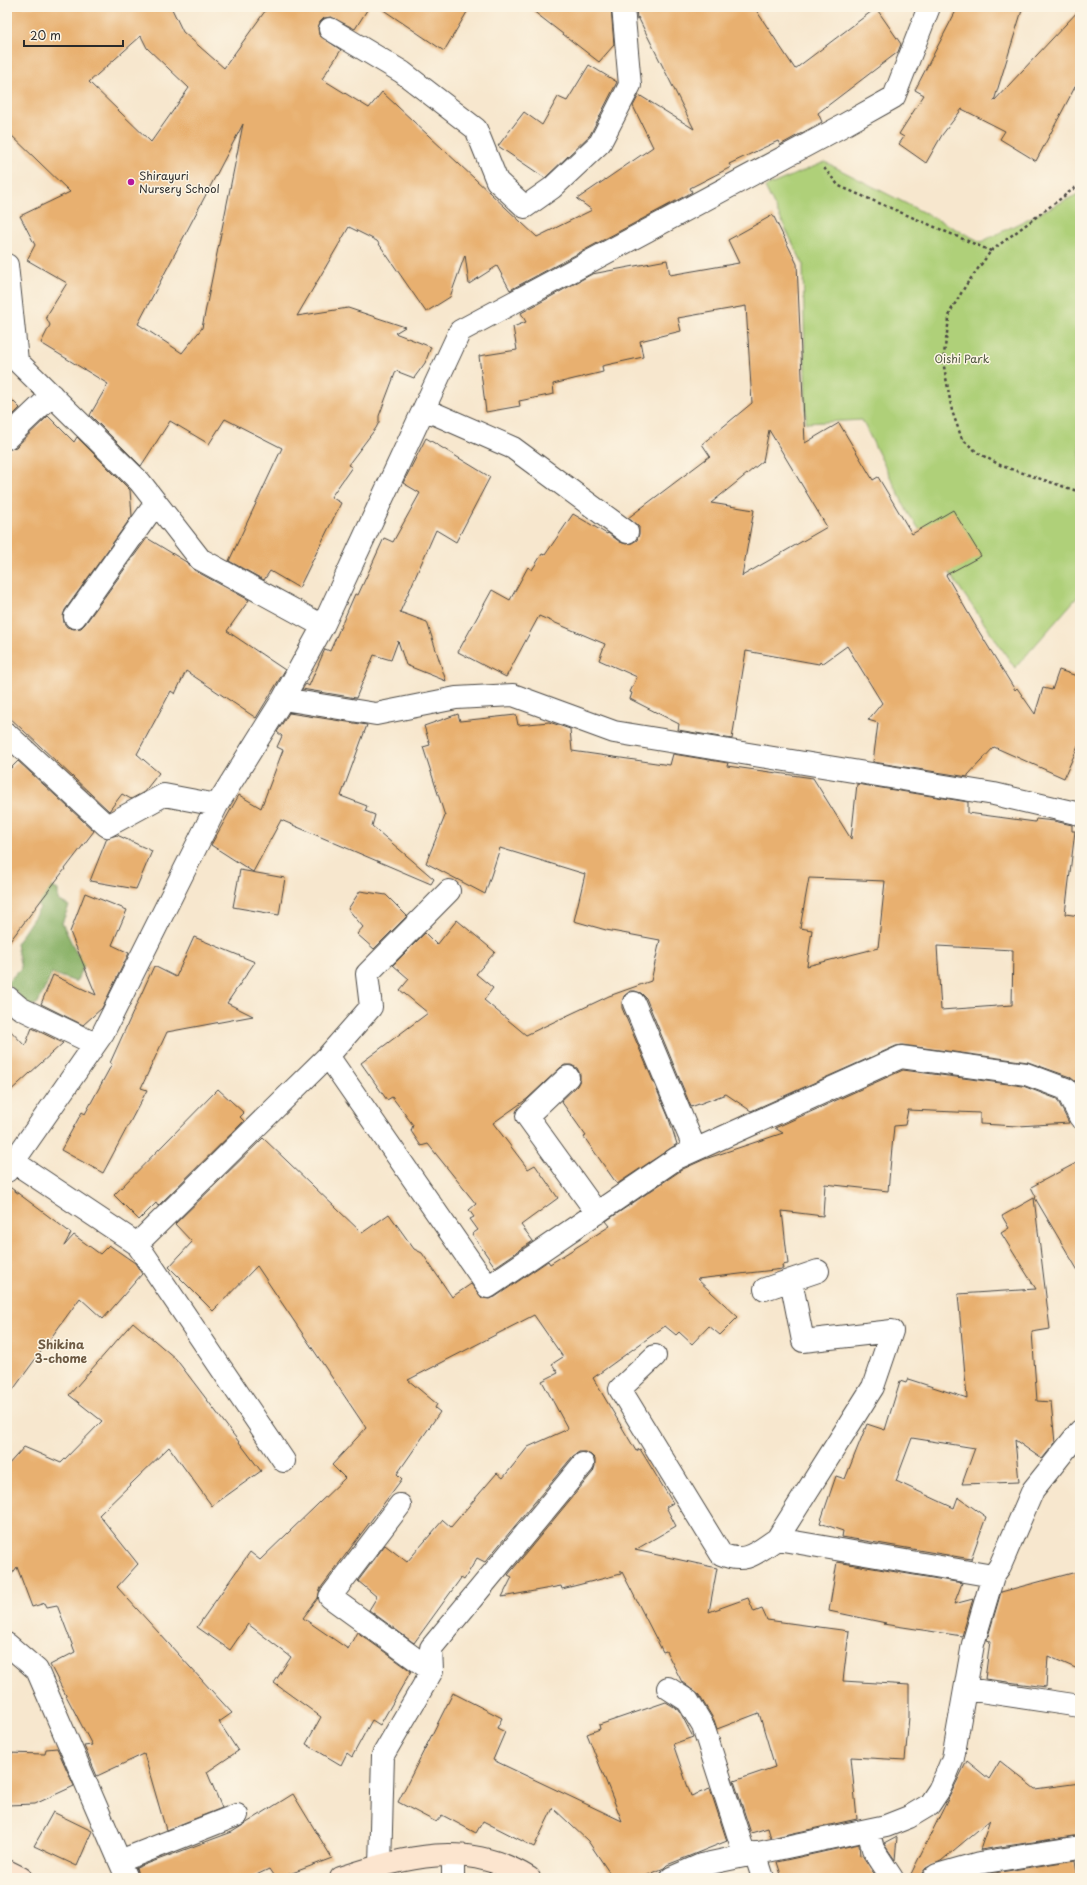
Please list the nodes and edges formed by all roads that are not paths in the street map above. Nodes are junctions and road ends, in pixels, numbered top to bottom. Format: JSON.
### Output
{"nodes":[{"id":1,"x":623,"y":7,"type":"edge"},
{"id":2,"x":929,"y":7,"type":"edge"},
{"id":3,"x":330,"y":29,"type":"dead end"},
{"id":4,"x":7,"y":265,"type":"edge"},
{"id":5,"x":52,"y":395,"type":"junction"},
{"id":6,"x":424,"y":409,"type":"junction"},
{"id":7,"x":7,"y":438,"type":"edge"},
{"id":8,"x":156,"y":503,"type":"junction"},
{"id":9,"x":627,"y":532,"type":"dead end"},
{"id":10,"x":75,"y":617,"type":"dead end"},
{"id":11,"x":323,"y":626,"type":"junction"},
{"id":12,"x":283,"y":699,"type":"junction"},
{"id":13,"x":7,"y":734,"type":"edge"},
{"id":14,"x":217,"y":805,"type":"junction"},
{"id":15,"x":1080,"y":814,"type":"edge"},
{"id":16,"x":449,"y":891,"type":"dead end"},
{"id":17,"x":7,"y":997,"type":"edge"},
{"id":18,"x":634,"y":1003,"type":"dead end"},
{"id":19,"x":95,"y":1044,"type":"junction"},
{"id":20,"x":328,"y":1056,"type":"junction"},
{"id":21,"x":568,"y":1077,"type":"dead end"},
{"id":22,"x":1080,"y":1117,"type":"edge"},
{"id":23,"x":695,"y":1149,"type":"junction"},
{"id":24,"x":10,"y":1167,"type":"edge"},
{"id":25,"x":597,"y":1213,"type":"junction"},
{"id":26,"x":137,"y":1244,"type":"junction"},
{"id":27,"x":818,"y":1271,"type":"dead end"},
{"id":28,"x":791,"y":1280,"type":"junction"},
{"id":29,"x":765,"y":1289,"type":"dead end"},
{"id":30,"x":654,"y":1356,"type":"dead end"},
{"id":31,"x":1080,"y":1431,"type":"edge"},
{"id":32,"x":284,"y":1460,"type":"dead end"},
{"id":33,"x":583,"y":1464,"type":"dead end"},
{"id":34,"x":400,"y":1505,"type":"dead end"},
{"id":35,"x":777,"y":1539,"type":"junction"},
{"id":36,"x":993,"y":1576,"type":"junction"},
{"id":37,"x":7,"y":1644,"type":"edge"},
{"id":38,"x":432,"y":1671,"type":"junction"},
{"id":39,"x":668,"y":1688,"type":"dead end"},
{"id":40,"x":967,"y":1689,"type":"junction"},
{"id":41,"x":1080,"y":1706,"type":"edge"},
{"id":42,"x":237,"y":1815,"type":"dead end"},
{"id":43,"x":868,"y":1830,"type":"junction"},
{"id":44,"x":1080,"y":1847,"type":"edge"},
{"id":45,"x":750,"y":1854,"type":"junction"},
{"id":46,"x":453,"y":1856,"type":"junction"},
{"id":47,"x":380,"y":1866,"type":"junction"},
{"id":48,"x":123,"y":1870,"type":"edge"},
{"id":49,"x":7,"y":1871,"type":"edge"},
{"id":50,"x":21,"y":1878,"type":"edge"},
{"id":51,"x":341,"y":1878,"type":"edge"},
{"id":52,"x":453,"y":1878,"type":"edge"},
{"id":53,"x":529,"y":1878,"type":"edge"},
{"id":54,"x":671,"y":1878,"type":"edge"},
{"id":55,"x":763,"y":1878,"type":"edge"},
{"id":56,"x":892,"y":1878,"type":"edge"},
{"id":57,"x":933,"y":1878,"type":"edge"}],
"edges":[{"from":1,"to":3,"type":"street"},
{"from":2,"to":6,"type":"street"},
{"from":4,"to":5,"type":"street"},
{"from":5,"to":7,"type":"street"},
{"from":5,"to":8,"type":"street"},
{"from":6,"to":9,"type":"street"},
{"from":6,"to":11,"type":"street"},
{"from":8,"to":10,"type":"street"},
{"from":8,"to":11,"type":"street"},
{"from":11,"to":12,"type":"street"},
{"from":12,"to":14,"type":"street"},
{"from":12,"to":15,"type":"street"},
{"from":13,"to":14,"type":"street"},
{"from":14,"to":19,"type":"street"},
{"from":16,"to":20,"type":"street"},
{"from":17,"to":19,"type":"street"},
{"from":18,"to":23,"type":"street"},
{"from":19,"to":24,"type":"street"},
{"from":20,"to":25,"type":"street"},
{"from":20,"to":26,"type":"street"},
{"from":21,"to":25,"type":"street"},
{"from":22,"to":23,"type":"street"},
{"from":23,"to":25,"type":"street"},
{"from":24,"to":26,"type":"street"},
{"from":26,"to":32,"type":"street"},
{"from":27,"to":28,"type":"street"},
{"from":28,"to":29,"type":"street"},
{"from":28,"to":35,"type":"street"},
{"from":30,"to":35,"type":"street"},
{"from":31,"to":36,"type":"street"},
{"from":33,"to":38,"type":"street"},
{"from":34,"to":38,"type":"street"},
{"from":35,"to":36,"type":"street"},
{"from":36,"to":40,"type":"street"},
{"from":37,"to":48,"type":"street"},
{"from":38,"to":47,"type":"street"},
{"from":39,"to":45,"type":"street"},
{"from":40,"to":41,"type":"street"},
{"from":40,"to":43,"type":"street"},
{"from":42,"to":48,"type":"street"},
{"from":43,"to":45,"type":"street"},
{"from":43,"to":56,"type":"street"},
{"from":44,"to":57,"type":"street"},
{"from":45,"to":54,"type":"street"},
{"from":45,"to":55,"type":"street"},
{"from":46,"to":47,"type":"main road"},
{"from":46,"to":52,"type":"street"},
{"from":46,"to":53,"type":"main road"},
{"from":47,"to":51,"type":"main road"},
{"from":49,"to":50,"type":"main road"}]}
